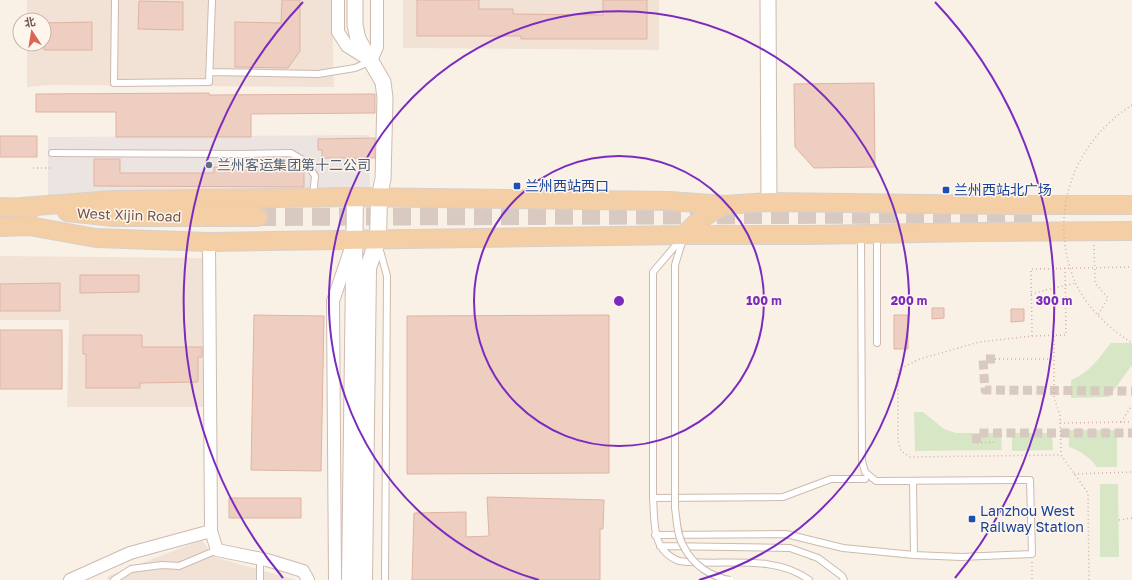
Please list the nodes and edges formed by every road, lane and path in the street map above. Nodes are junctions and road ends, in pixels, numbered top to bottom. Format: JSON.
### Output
{"nodes":[{"id":1,"x":116,"y":0,"type":"edge"},
{"id":2,"x":212,"y":0,"type":"edge"},
{"id":3,"x":338,"y":0,"type":"edge"},
{"id":4,"x":355,"y":0,"type":"edge"},
{"id":5,"x":378,"y":0,"type":"edge"},
{"id":6,"x":768,"y":0,"type":"edge"},
{"id":7,"x":371,"y":61,"type":"junction"},
{"id":8,"x":209,"y":72,"type":"junction"},
{"id":9,"x":1132,"y":106,"type":"edge"},
{"id":10,"x":52,"y":153,"type":"dead end"},
{"id":11,"x":33,"y":168,"type":"dead end"},
{"id":12,"x":53,"y":168,"type":"dead end"},
{"id":13,"x":313,"y":197,"type":"junction"},
{"id":14,"x":355,"y":197,"type":"junction"},
{"id":15,"x":379,"y":197,"type":"junction"},
{"id":16,"x":769,"y":202,"type":"junction"},
{"id":17,"x":725,"y":205,"type":"junction"},
{"id":18,"x":1132,"y":205,"type":"edge"},
{"id":19,"x":0,"y":207,"type":"edge"},
{"id":20,"x":21,"y":207,"type":"junction"},
{"id":21,"x":29,"y":226,"type":"junction"},
{"id":22,"x":0,"y":227,"type":"edge"},
{"id":23,"x":1132,"y":231,"type":"edge"},
{"id":24,"x":1094,"y":232,"type":"junction"},
{"id":25,"x":869,"y":234,"type":"junction"},
{"id":26,"x":684,"y":235,"type":"junction"},
{"id":27,"x":354,"y":239,"type":"junction"},
{"id":28,"x":378,"y":239,"type":"junction"},
{"id":29,"x":210,"y":242,"type":"junction"},
{"id":30,"x":1132,"y":267,"type":"edge"},
{"id":31,"x":1065,"y":268,"type":"junction"},
{"id":32,"x":1094,"y":268,"type":"junction"},
{"id":33,"x":1076,"y":284,"type":"junction"},
{"id":34,"x":1031,"y":294,"type":"junction"},
{"id":35,"x":1098,"y":316,"type":"junction"},
{"id":36,"x":1054,"y":335,"type":"junction"},
{"id":37,"x":1032,"y":336,"type":"junction"},
{"id":38,"x":877,"y":343,"type":"dead end"},
{"id":39,"x":1132,"y":343,"type":"edge"},
{"id":40,"x":1054,"y":358,"type":"junction"},
{"id":41,"x":994,"y":359,"type":"tunnel mouth"},
{"id":42,"x":898,"y":398,"type":"dead end"},
{"id":43,"x":1132,"y":405,"type":"edge"},
{"id":44,"x":1121,"y":422,"type":"junction"},
{"id":45,"x":1132,"y":422,"type":"edge"},
{"id":46,"x":1060,"y":423,"type":"junction"},
{"id":47,"x":997,"y":442,"type":"dead end"},
{"id":48,"x":977,"y":443,"type":"dead end"},
{"id":49,"x":1061,"y":455,"type":"dead end"},
{"id":50,"x":1132,"y":472,"type":"edge"},
{"id":51,"x":1074,"y":474,"type":"dead end"},
{"id":52,"x":865,"y":479,"type":"dead end"},
{"id":53,"x":912,"y":481,"type":"junction"},
{"id":54,"x":654,"y":498,"type":"junction"},
{"id":55,"x":1132,"y":518,"type":"edge"},
{"id":56,"x":1119,"y":520,"type":"dead end"},
{"id":57,"x":210,"y":531,"type":"junction"},
{"id":58,"x":656,"y":535,"type":"junction"},
{"id":59,"x":660,"y":546,"type":"junction"},
{"id":60,"x":217,"y":550,"type":"junction"},
{"id":61,"x":1032,"y":554,"type":"junction"},
{"id":62,"x":914,"y":555,"type":"junction"},
{"id":63,"x":260,"y":559,"type":"junction"},
{"id":64,"x":70,"y":580,"type":"edge"},
{"id":65,"x":114,"y":580,"type":"edge"},
{"id":66,"x":260,"y":580,"type":"edge"},
{"id":67,"x":308,"y":580,"type":"edge"},
{"id":68,"x":335,"y":580,"type":"edge"},
{"id":69,"x":350,"y":580,"type":"edge"},
{"id":70,"x":364,"y":580,"type":"edge"},
{"id":71,"x":385,"y":580,"type":"edge"},
{"id":72,"x":730,"y":580,"type":"edge"},
{"id":73,"x":809,"y":580,"type":"edge"},
{"id":74,"x":844,"y":580,"type":"edge"},
{"id":75,"x":1032,"y":580,"type":"edge"}],
"edges":[{"from":1,"to":8,"type":"lane"},
{"from":2,"to":8,"type":"lane"},
{"from":3,"to":7,"type":"street"},
{"from":4,"to":7,"type":"street"},
{"from":5,"to":7,"type":"street"},
{"from":6,"to":16,"type":"street"},
{"from":7,"to":8,"type":"lane"},
{"from":7,"to":15,"type":"street"},
{"from":9,"to":33,"type":"path","bridge":true},
{"from":10,"to":13,"type":"lane"},
{"from":11,"to":12,"type":"path"},
{"from":13,"to":14,"type":"main road"},
{"from":13,"to":20,"type":"main road"},
{"from":14,"to":15,"type":"main road"},
{"from":14,"to":27,"type":"main road"},
{"from":15,"to":17,"type":"main road"},
{"from":15,"to":28,"type":"main road"},
{"from":16,"to":17,"type":"main road"},
{"from":16,"to":18,"type":"main road"},
{"from":17,"to":26,"type":"main road"},
{"from":19,"to":20,"type":"main road","name":"West Xijin Road"},
{"from":20,"to":21,"type":"main road","name":"West Xijin Road"},
{"from":21,"to":22,"type":"main road","name":"West Xijin Road"},
{"from":21,"to":29,"type":"main road","name":"West Xijin Road"},
{"from":23,"to":24,"type":"main road","name":"West Xijin Road"},
{"from":24,"to":25,"type":"main road","name":"West Xijin Road"},
{"from":24,"to":32,"type":"path"},
{"from":25,"to":26,"type":"main road","name":"West Xijin Road"},
{"from":25,"to":38,"type":"lane"},
{"from":25,"to":53,"type":"lane"},
{"from":26,"to":28,"type":"main road","name":"West Xijin Road"},
{"from":26,"to":54,"type":"lane"},
{"from":26,"to":72,"type":"lane","bridge":true},
{"from":27,"to":28,"type":"main road","name":"West Xijin Road"},
{"from":27,"to":29,"type":"main road","name":"West Xijin Road"},
{"from":27,"to":68,"type":"street"},
{"from":27,"to":69,"type":"main road"},
{"from":28,"to":70,"type":"main road"},
{"from":28,"to":71,"type":"lane"},
{"from":29,"to":57,"type":"street"},
{"from":30,"to":32,"type":"path"},
{"from":31,"to":32,"type":"path"},
{"from":31,"to":34,"type":"path"},
{"from":31,"to":36,"type":"path"},
{"from":32,"to":35,"type":"path"},
{"from":33,"to":34,"type":"path","bridge":true},
{"from":33,"to":35,"type":"path","bridge":true},
{"from":34,"to":37,"type":"path"},
{"from":35,"to":39,"type":"path","bridge":true},
{"from":36,"to":37,"type":"path"},
{"from":36,"to":40,"type":"path"},
{"from":37,"to":42,"type":"path"},
{"from":40,"to":41,"type":"path"},
{"from":40,"to":46,"type":"path"},
{"from":43,"to":44,"type":"path"},
{"from":44,"to":45,"type":"path"},
{"from":44,"to":46,"type":"path"},
{"from":46,"to":49,"type":"path"},
{"from":47,"to":48,"type":"path"},
{"from":50,"to":51,"type":"path"},
{"from":52,"to":54,"type":"lane"},
{"from":53,"to":61,"type":"lane"},
{"from":53,"to":62,"type":"lane"},
{"from":54,"to":58,"type":"lane"},
{"from":55,"to":56,"type":"path"},
{"from":57,"to":60,"type":"street"},
{"from":57,"to":64,"type":"street"},
{"from":58,"to":59,"type":"lane"},
{"from":58,"to":62,"type":"lane"},
{"from":59,"to":73,"type":"lane"},
{"from":59,"to":74,"type":"lane"},
{"from":60,"to":63,"type":"street"},
{"from":60,"to":65,"type":"lane"},
{"from":61,"to":62,"type":"lane"},
{"from":61,"to":75,"type":"path"},
{"from":63,"to":66,"type":"lane"},
{"from":63,"to":67,"type":"street"}]}
